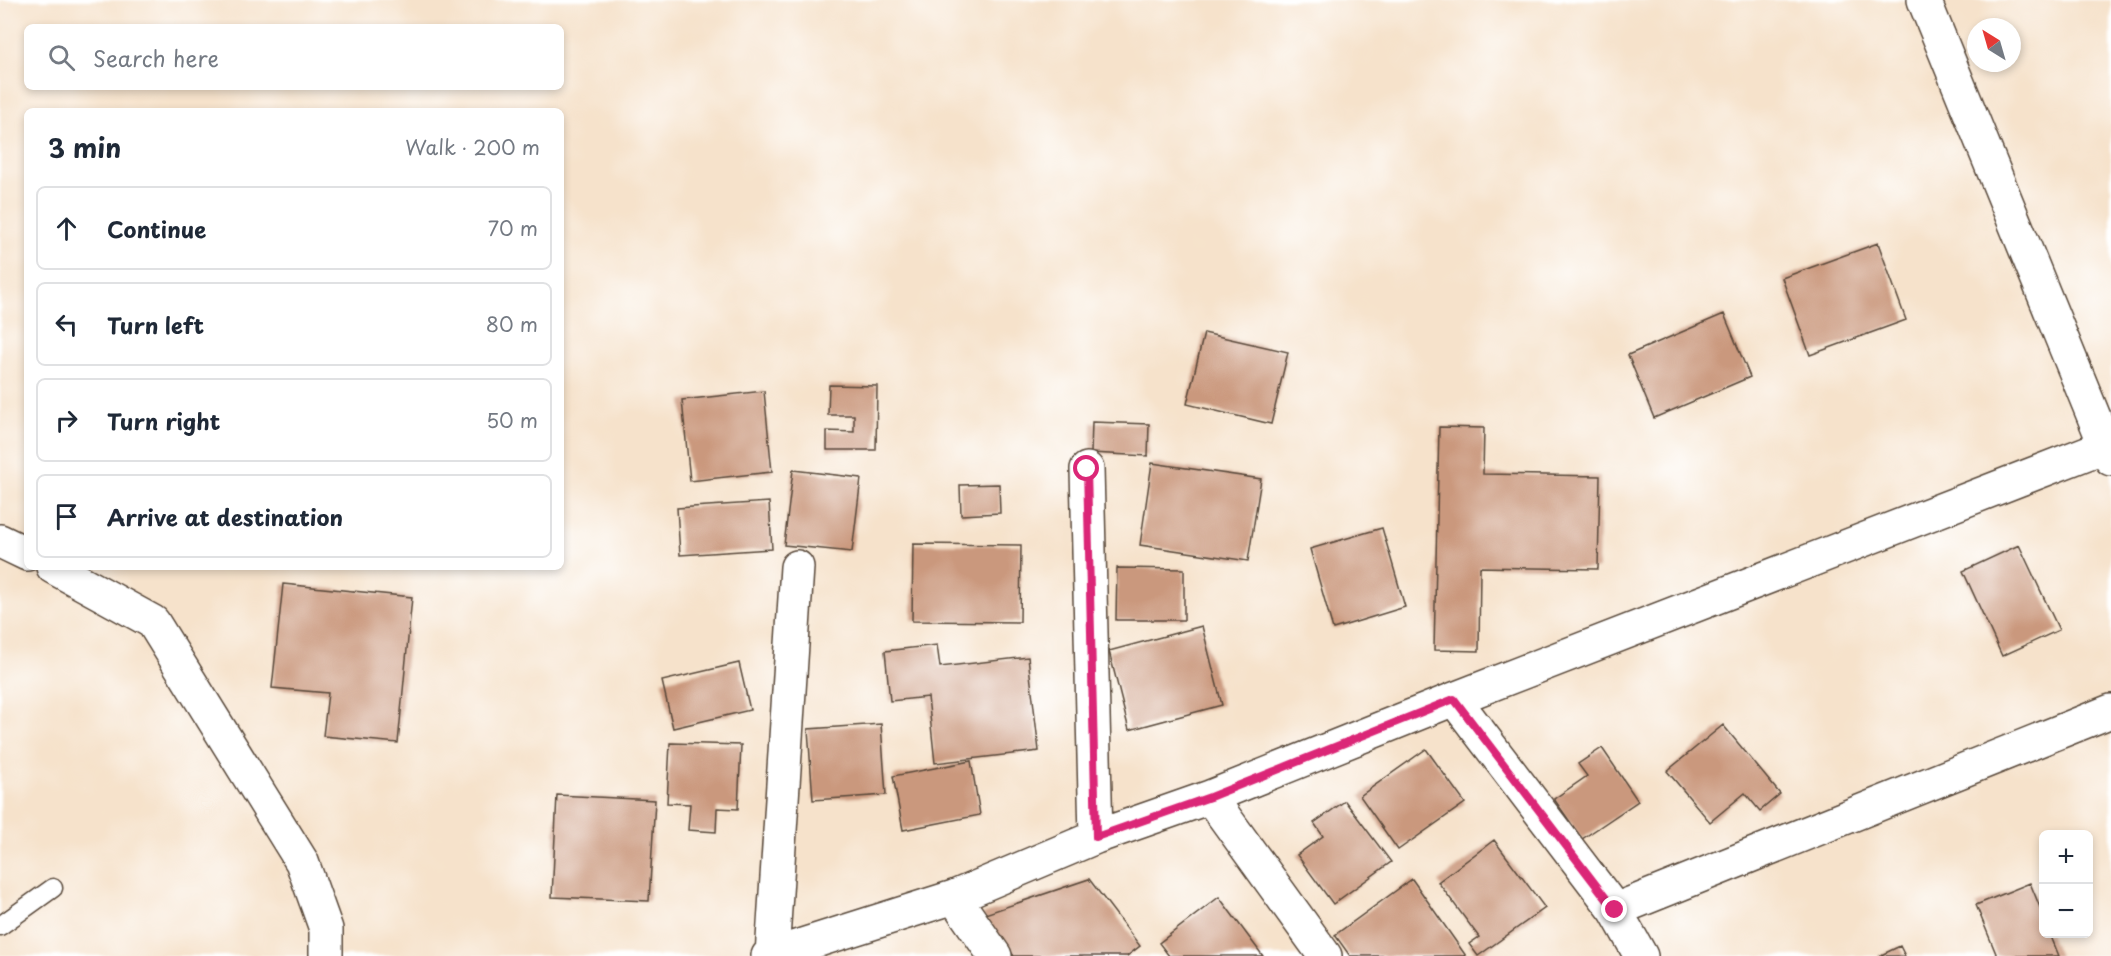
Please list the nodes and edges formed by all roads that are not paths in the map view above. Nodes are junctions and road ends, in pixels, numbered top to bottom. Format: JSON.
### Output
{"nodes":[{"id":1,"x":1924,"y":0,"type":"edge"},
{"id":2,"x":2108,"y":452,"type":"edge"},
{"id":3,"x":1087,"y":469,"type":"dead end"},
{"id":4,"x":0,"y":541,"type":"edge"},
{"id":5,"x":24,"y":553,"type":"edge"},
{"id":6,"x":797,"y":567,"type":"dead end"},
{"id":7,"x":58,"y":570,"type":"edge"},
{"id":8,"x":1454,"y":699,"type":"junction"},
{"id":9,"x":2111,"y":711,"type":"edge"},
{"id":10,"x":1210,"y":797,"type":"junction"},
{"id":11,"x":1096,"y":837,"type":"junction"},
{"id":12,"x":53,"y":888,"type":"dead end"},
{"id":13,"x":954,"y":897,"type":"junction"},
{"id":14,"x":1615,"y":910,"type":"junction"},
{"id":15,"x":0,"y":926,"type":"edge"},
{"id":16,"x":770,"y":955,"type":"edge"},
{"id":17,"x":326,"y":956,"type":"edge"},
{"id":18,"x":995,"y":956,"type":"edge"},
{"id":19,"x":1325,"y":956,"type":"edge"},
{"id":20,"x":1641,"y":956,"type":"edge"}],
"edges":[{"from":1,"to":2,"type":"street"},
{"from":2,"to":8,"type":"street"},
{"from":3,"to":11,"type":"street"},
{"from":4,"to":5,"type":"street"},
{"from":6,"to":16,"type":"street"},
{"from":7,"to":17,"type":"street"},
{"from":8,"to":10,"type":"street"},
{"from":8,"to":14,"type":"street"},
{"from":9,"to":14,"type":"street"},
{"from":10,"to":11,"type":"street"},
{"from":10,"to":19,"type":"street"},
{"from":11,"to":13,"type":"street"},
{"from":12,"to":15,"type":"lane"},
{"from":13,"to":16,"type":"street"},
{"from":13,"to":18,"type":"street"},
{"from":14,"to":20,"type":"street"}]}
